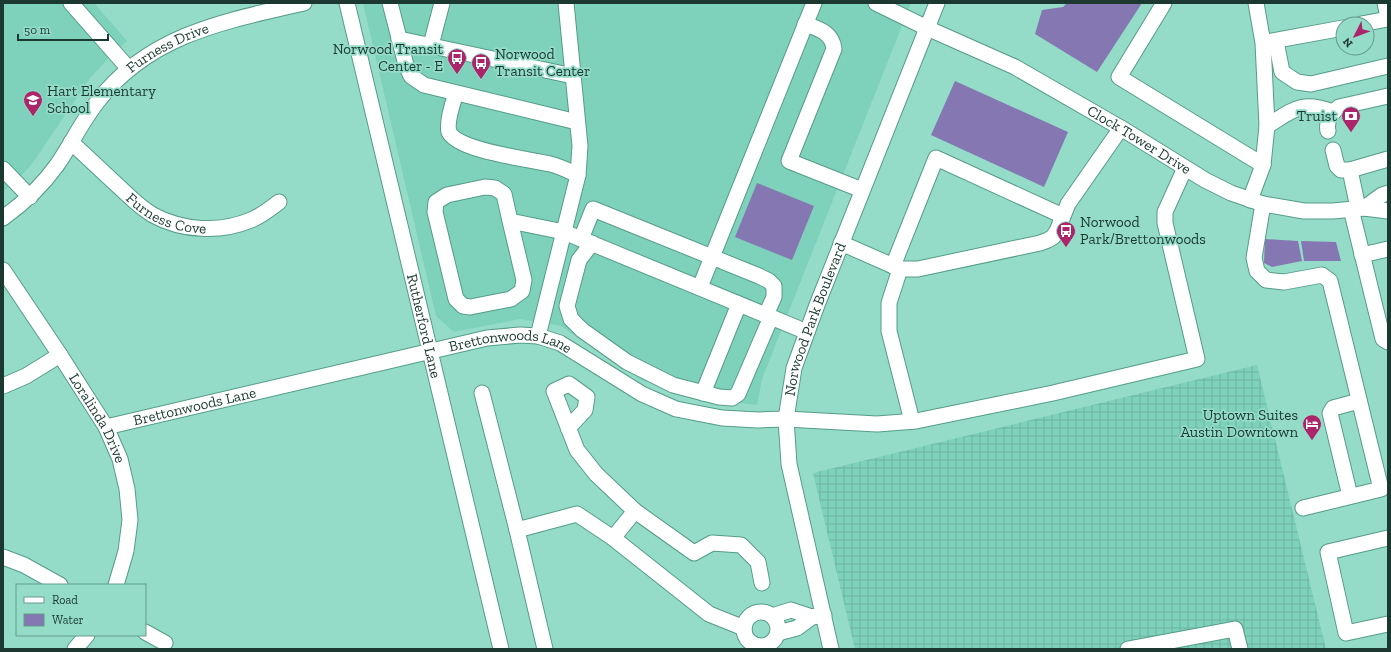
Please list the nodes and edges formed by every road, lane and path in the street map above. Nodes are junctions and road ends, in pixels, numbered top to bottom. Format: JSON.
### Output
{"nodes":[{"id":1,"x":71,"y":3,"type":"edge"},
{"id":2,"x":304,"y":3,"type":"edge"},
{"id":3,"x":347,"y":3,"type":"edge"},
{"id":4,"x":390,"y":3,"type":"edge"},
{"id":5,"x":442,"y":3,"type":"edge"},
{"id":6,"x":566,"y":3,"type":"edge"},
{"id":7,"x":814,"y":3,"type":"edge"},
{"id":8,"x":876,"y":3,"type":"edge"},
{"id":9,"x":937,"y":3,"type":"edge"},
{"id":10,"x":1164,"y":3,"type":"edge"},
{"id":11,"x":1256,"y":3,"type":"edge"},
{"id":12,"x":1385,"y":3,"type":"edge"},
{"id":13,"x":1388,"y":18,"type":"edge"},
{"id":14,"x":1375,"y":21,"type":"edge"},
{"id":15,"x":805,"y":24,"type":"junction"},
{"id":16,"x":927,"y":28,"type":"junction"},
{"id":17,"x":1335,"y":30,"type":"edge"},
{"id":18,"x":399,"y":39,"type":"junction"},
{"id":19,"x":1270,"y":42,"type":"junction"},
{"id":20,"x":431,"y":45,"type":"junction"},
{"id":21,"x":1388,"y":68,"type":"edge"},
{"id":22,"x":129,"y":69,"type":"junction"},
{"id":23,"x":573,"y":76,"type":"junction"},
{"id":24,"x":456,"y":93,"type":"junction"},
{"id":25,"x":1388,"y":96,"type":"edge"},
{"id":26,"x":1333,"y":112,"type":"junction"},
{"id":27,"x":577,"y":122,"type":"junction"},
{"id":28,"x":1267,"y":126,"type":"junction"},
{"id":29,"x":1121,"y":128,"type":"junction"},
{"id":30,"x":1328,"y":131,"type":"dead end"},
{"id":31,"x":71,"y":142,"type":"junction"},
{"id":32,"x":1332,"y":150,"type":"dead end"},
{"id":33,"x":1388,"y":159,"type":"edge"},
{"id":34,"x":1263,"y":165,"type":"junction"},
{"id":35,"x":1185,"y":168,"type":"junction"},
{"id":36,"x":3,"y":169,"type":"edge"},
{"id":37,"x":1350,"y":170,"type":"junction"},
{"id":38,"x":578,"y":175,"type":"junction"},
{"id":39,"x":862,"y":190,"type":"junction"},
{"id":40,"x":1388,"y":193,"type":"edge"},
{"id":41,"x":30,"y":197,"type":"junction"},
{"id":42,"x":279,"y":202,"type":"dead end"},
{"id":43,"x":1256,"y":202,"type":"junction"},
{"id":44,"x":1358,"y":209,"type":"junction"},
{"id":45,"x":1388,"y":211,"type":"edge"},
{"id":46,"x":1063,"y":216,"type":"junction"},
{"id":47,"x":3,"y":218,"type":"edge"},
{"id":48,"x":510,"y":221,"type":"junction"},
{"id":49,"x":564,"y":232,"type":"junction"},
{"id":50,"x":586,"y":241,"type":"junction"},
{"id":51,"x":841,"y":243,"type":"junction"},
{"id":52,"x":1388,"y":249,"type":"edge"},
{"id":53,"x":1362,"y":255,"type":"junction"},
{"id":54,"x":712,"y":257,"type":"junction"},
{"id":55,"x":897,"y":268,"type":"junction"},
{"id":56,"x":3,"y":270,"type":"edge"},
{"id":57,"x":700,"y":288,"type":"junction"},
{"id":58,"x":739,"y":304,"type":"junction"},
{"id":59,"x":769,"y":316,"type":"junction"},
{"id":60,"x":807,"y":332,"type":"junction"},
{"id":61,"x":538,"y":336,"type":"junction"},
{"id":62,"x":1388,"y":342,"type":"edge"},
{"id":63,"x":430,"y":351,"type":"junction"},
{"id":64,"x":60,"y":355,"type":"junction"},
{"id":65,"x":3,"y":386,"type":"edge"},
{"id":66,"x":482,"y":393,"type":"dead end"},
{"id":67,"x":704,"y":393,"type":"junction"},
{"id":68,"x":1359,"y":401,"type":"junction"},
{"id":69,"x":786,"y":419,"type":"junction"},
{"id":70,"x":912,"y":421,"type":"junction"},
{"id":71,"x":106,"y":427,"type":"junction"},
{"id":72,"x":568,"y":428,"type":"dead end"},
{"id":73,"x":1350,"y":496,"type":"junction"},
{"id":74,"x":1303,"y":508,"type":"dead end"},
{"id":75,"x":635,"y":511,"type":"junction"},
{"id":76,"x":517,"y":530,"type":"junction"},
{"id":77,"x":613,"y":538,"type":"junction"},
{"id":78,"x":1388,"y":538,"type":"edge"},
{"id":79,"x":3,"y":557,"type":"edge"},
{"id":80,"x":762,"y":583,"type":"dead end"},
{"id":81,"x":58,"y":584,"type":"edge"},
{"id":82,"x":116,"y":584,"type":"edge"},
{"id":83,"x":772,"y":616,"type":"junction"},
{"id":84,"x":818,"y":616,"type":"junction"},
{"id":85,"x":1388,"y":624,"type":"edge"},
{"id":86,"x":744,"y":628,"type":"junction"},
{"id":87,"x":146,"y":632,"type":"edge"},
{"id":88,"x":86,"y":636,"type":"edge"},
{"id":89,"x":775,"y":641,"type":"edge"},
{"id":90,"x":165,"y":642,"type":"dead end"},
{"id":91,"x":75,"y":649,"type":"edge"},
{"id":92,"x":501,"y":649,"type":"edge"},
{"id":93,"x":545,"y":649,"type":"edge"},
{"id":94,"x":831,"y":649,"type":"edge"},
{"id":95,"x":1128,"y":649,"type":"edge"},
{"id":96,"x":1240,"y":649,"type":"edge"}],
"edges":[{"from":1,"to":22,"type":"street"},
{"from":2,"to":22,"type":"street","name":"Furness Drive"},
{"from":3,"to":63,"type":"street","name":"Rutherford Lane"},
{"from":4,"to":18,"type":"street"},
{"from":5,"to":20,"type":"street"},
{"from":6,"to":23,"type":"street"},
{"from":7,"to":15,"type":"street"},
{"from":8,"to":16,"type":"street","name":"Clock Tower Drive"},
{"from":9,"to":16,"type":"street","name":"Norwood Park Boulevard"},
{"from":10,"to":34,"type":"street"},
{"from":11,"to":19,"type":"street"},
{"from":12,"to":13,"type":"street"},
{"from":13,"to":14,"type":"street"},
{"from":15,"to":39,"type":"street"},
{"from":15,"to":54,"type":"street"},
{"from":16,"to":29,"type":"street","name":"Clock Tower Drive"},
{"from":16,"to":39,"type":"street","name":"Norwood Park Boulevard"},
{"from":17,"to":19,"type":"street"},
{"from":18,"to":20,"type":"street"},
{"from":18,"to":24,"type":"street"},
{"from":19,"to":21,"type":"street"},
{"from":19,"to":28,"type":"street"},
{"from":20,"to":23,"type":"street"},
{"from":22,"to":31,"type":"street","name":"Furness Drive"},
{"from":23,"to":27,"type":"street"},
{"from":24,"to":27,"type":"street"},
{"from":24,"to":38,"type":"street"},
{"from":25,"to":26,"type":"street"},
{"from":26,"to":28,"type":"street"},
{"from":26,"to":30,"type":"street"},
{"from":27,"to":38,"type":"street"},
{"from":28,"to":34,"type":"street"},
{"from":29,"to":35,"type":"street","name":"Clock Tower Drive"},
{"from":29,"to":46,"type":"street"},
{"from":31,"to":41,"type":"street","name":"Furness Drive"},
{"from":31,"to":42,"type":"street","name":"Furness Cove"},
{"from":32,"to":37,"type":"street"},
{"from":33,"to":37,"type":"street"},
{"from":34,"to":43,"type":"street"},
{"from":35,"to":43,"type":"street","name":"Clock Tower Drive"},
{"from":35,"to":70,"type":"street","name":"Brettonwoods Lane"},
{"from":36,"to":41,"type":"street"},
{"from":37,"to":44,"type":"street"},
{"from":38,"to":49,"type":"street"},
{"from":39,"to":51,"type":"street","name":"Norwood Park Boulevard"},
{"from":40,"to":44,"type":"street"},
{"from":41,"to":47,"type":"street","name":"Furness Drive"},
{"from":43,"to":44,"type":"street","name":"Clock Tower Drive"},
{"from":43,"to":68,"type":"street"},
{"from":44,"to":45,"type":"street","name":"Clock Tower Drive"},
{"from":44,"to":53,"type":"street"},
{"from":46,"to":55,"type":"street"},
{"from":46,"to":55,"type":"street"},
{"from":48,"to":48,"type":"street"},
{"from":48,"to":49,"type":"street"},
{"from":49,"to":50,"type":"street"},
{"from":49,"to":61,"type":"street"},
{"from":50,"to":54,"type":"street"},
{"from":50,"to":57,"type":"street"},
{"from":50,"to":67,"type":"street"},
{"from":51,"to":55,"type":"street"},
{"from":51,"to":60,"type":"street","name":"Norwood Park Boulevard"},
{"from":52,"to":53,"type":"street"},
{"from":53,"to":62,"type":"street"},
{"from":54,"to":57,"type":"street"},
{"from":54,"to":59,"type":"street"},
{"from":55,"to":70,"type":"street"},
{"from":56,"to":64,"type":"street","name":"Loralinda Drive"},
{"from":57,"to":58,"type":"street"},
{"from":58,"to":59,"type":"street"},
{"from":58,"to":67,"type":"street"},
{"from":59,"to":60,"type":"street"},
{"from":59,"to":67,"type":"street"},
{"from":60,"to":69,"type":"street","name":"Norwood Park Boulevard"},
{"from":61,"to":63,"type":"street","name":"Brettonwoods Lane"},
{"from":61,"to":69,"type":"street","name":"Brettonwoods Lane"},
{"from":63,"to":71,"type":"street","name":"Brettonwoods Lane"},
{"from":63,"to":92,"type":"street","name":"Rutherford Lane"},
{"from":64,"to":65,"type":"street"},
{"from":64,"to":71,"type":"street","name":"Loralinda Drive"},
{"from":66,"to":76,"type":"street"},
{"from":68,"to":73,"type":"street"},
{"from":68,"to":73,"type":"street"},
{"from":69,"to":70,"type":"street","name":"Brettonwoods Lane"},
{"from":69,"to":84,"type":"street","name":"Norwood Park Boulevard"},
{"from":71,"to":82,"type":"street","name":"Loralinda Drive"},
{"from":72,"to":75,"type":"street"},
{"from":73,"to":74,"type":"street"},
{"from":75,"to":77,"type":"street"},
{"from":75,"to":80,"type":"street"},
{"from":76,"to":77,"type":"street"},
{"from":76,"to":93,"type":"street"},
{"from":77,"to":86,"type":"street"},
{"from":78,"to":85,"type":"street"},
{"from":79,"to":81,"type":"street"},
{"from":83,"to":84,"type":"street"},
{"from":83,"to":86,"type":"street"},
{"from":83,"to":89,"type":"street"},
{"from":84,"to":89,"type":"street"},
{"from":84,"to":94,"type":"street","name":"Norwood Park Boulevard"},
{"from":86,"to":89,"type":"street"},
{"from":87,"to":90,"type":"street"},
{"from":88,"to":91,"type":"street"},
{"from":95,"to":96,"type":"street"}]}
